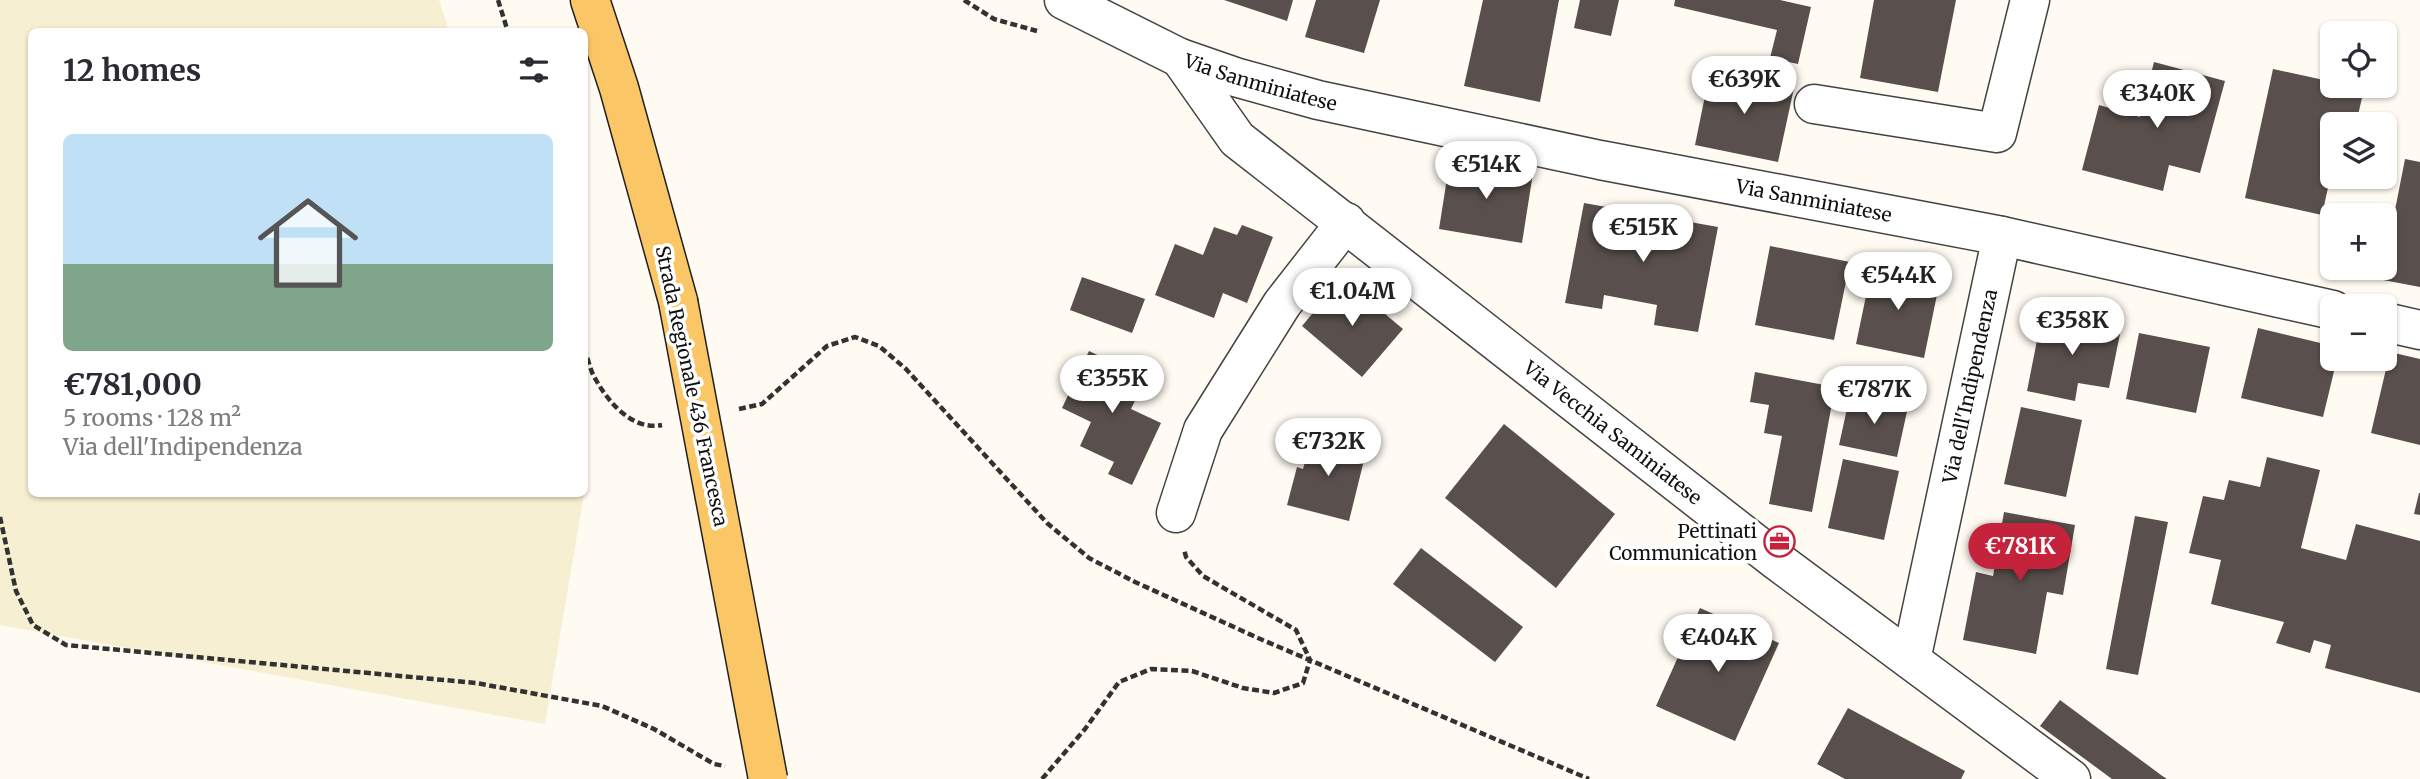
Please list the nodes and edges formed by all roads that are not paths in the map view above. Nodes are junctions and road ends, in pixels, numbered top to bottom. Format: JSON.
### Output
{"nodes":[{"id":1,"x":590,"y":0,"type":"edge"},
{"id":2,"x":1064,"y":0,"type":"edge"},
{"id":3,"x":2030,"y":0,"type":"edge"},
{"id":4,"x":1180,"y":58,"type":"junction"},
{"id":5,"x":1814,"y":104,"type":"dead end"},
{"id":6,"x":1346,"y":222,"type":"junction"},
{"id":7,"x":2002,"y":236,"type":"junction"},
{"id":8,"x":2320,"y":307,"type":"edge"},
{"id":9,"x":2397,"y":325,"type":"edge"},
{"id":10,"x":2420,"y":330,"type":"edge"},
{"id":11,"x":1176,"y":513,"type":"road end"},
{"id":12,"x":1911,"y":660,"type":"junction"},
{"id":13,"x":768,"y":779,"type":"edge"},
{"id":14,"x":2071,"y":779,"type":"edge"}],
"edges":[{"from":1,"to":13,"type":"main road","name":"Strada Regionale 436 Francesca","bridge":true},
{"from":2,"to":4,"type":"street","name":"Via Sanminiatese"},
{"from":3,"to":5,"type":"street"},
{"from":4,"to":6,"type":"street","name":"Via Vecchia Saminiatese"},
{"from":4,"to":7,"type":"street","name":"Via Sanminiatese"},
{"from":6,"to":11,"type":"street"},
{"from":6,"to":12,"type":"street","name":"Via Vecchia Saminiatese"},
{"from":7,"to":8,"type":"street","name":"Via Sanminiatese"},
{"from":7,"to":12,"type":"street","name":"Via dell'Indipendenza"},
{"from":9,"to":10,"type":"street"},
{"from":12,"to":14,"type":"street","name":"Via Vecchia Saminiatese"}]}
